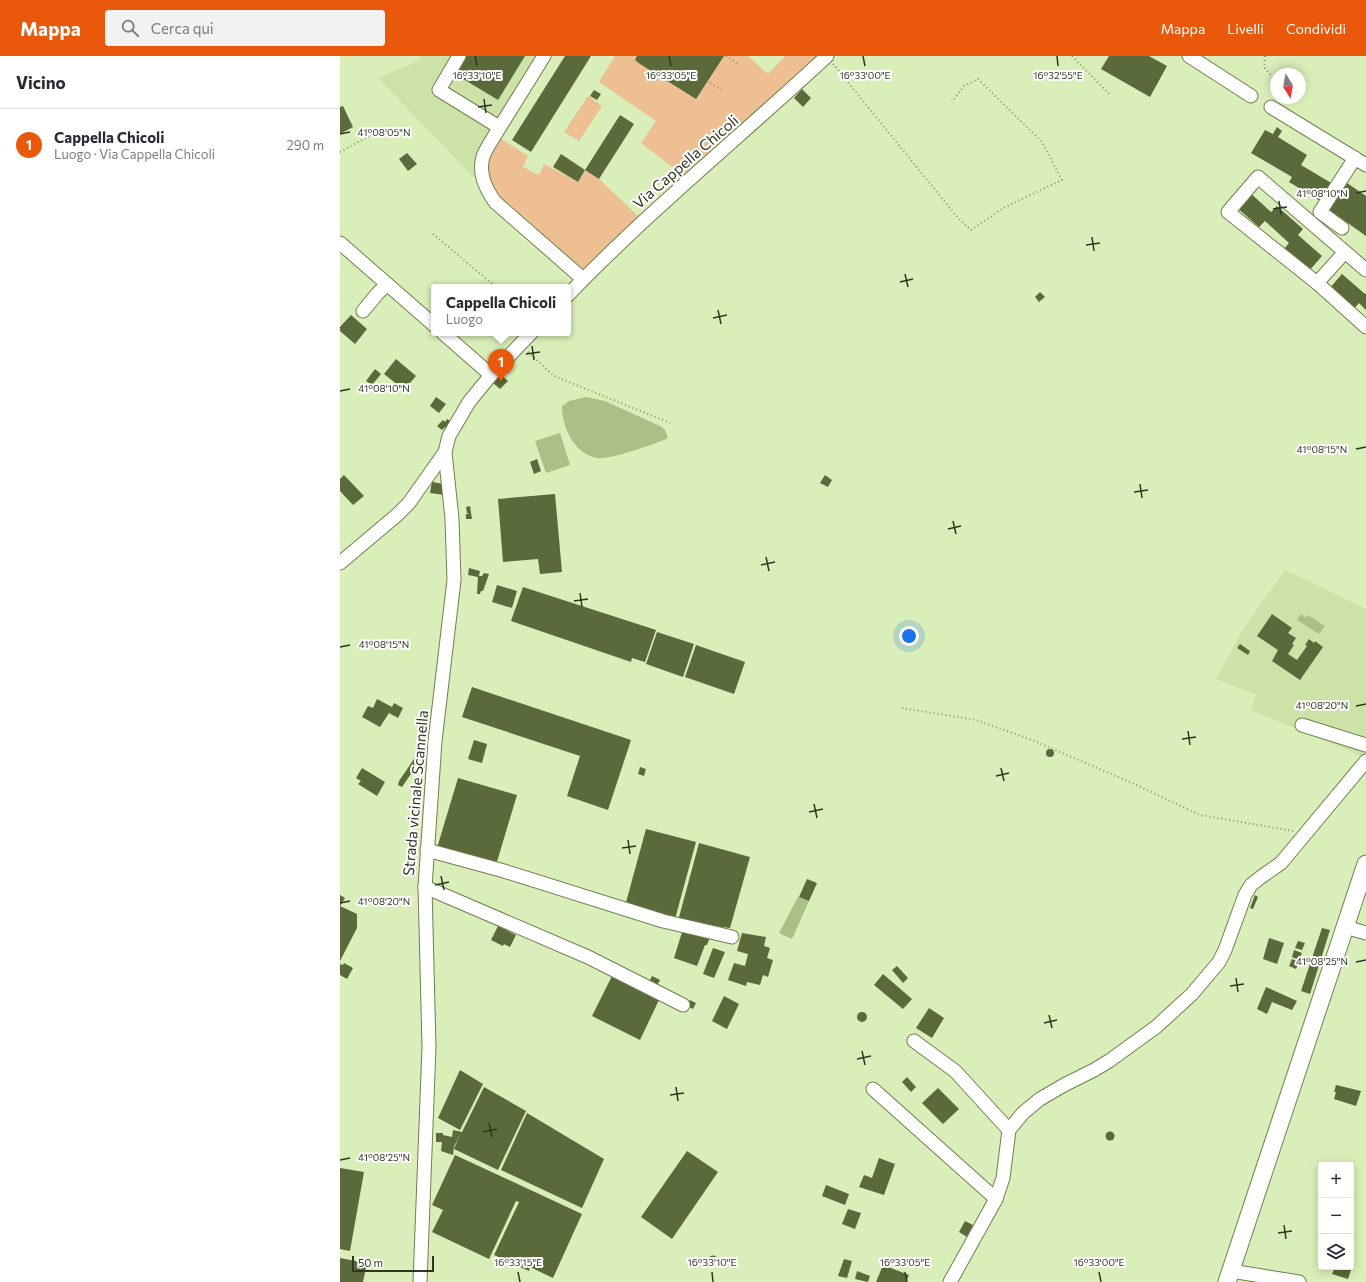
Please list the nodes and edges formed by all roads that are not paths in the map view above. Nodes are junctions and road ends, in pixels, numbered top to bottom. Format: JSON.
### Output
{"nodes":[{"id":1,"x":459,"y":56,"type":"edge"},
{"id":2,"x":544,"y":56,"type":"edge"},
{"id":3,"x":827,"y":56,"type":"edge"},
{"id":4,"x":1189,"y":56,"type":"edge"},
{"id":5,"x":1251,"y":96,"type":"dead end"},
{"id":6,"x":1271,"y":108,"type":"dead end"},
{"id":7,"x":499,"y":127,"type":"junction"},
{"id":8,"x":1361,"y":162,"type":"edge"},
{"id":9,"x":1342,"y":228,"type":"dead end"},
{"id":10,"x":340,"y":243,"type":"edge"},
{"id":11,"x":1345,"y":252,"type":"junction"},
{"id":12,"x":1366,"y":270,"type":"edge"},
{"id":13,"x":583,"y":279,"type":"junction"},
{"id":14,"x":1317,"y":283,"type":"junction"},
{"id":15,"x":387,"y":284,"type":"junction"},
{"id":16,"x":571,"y":292,"type":"edge"},
{"id":17,"x":363,"y":311,"type":"dead end"},
{"id":18,"x":431,"y":322,"type":"edge"},
{"id":19,"x":1366,"y":327,"type":"edge"},
{"id":20,"x":446,"y":336,"type":"edge"},
{"id":21,"x":528,"y":336,"type":"edge"},
{"id":22,"x":490,"y":375,"type":"junction"},
{"id":23,"x":446,"y":452,"type":"junction"},
{"id":24,"x":340,"y":564,"type":"edge"},
{"id":25,"x":1302,"y":725,"type":"dead end"},
{"id":26,"x":1366,"y":745,"type":"edge"},
{"id":27,"x":1366,"y":762,"type":"edge"},
{"id":28,"x":427,"y":850,"type":"junction"},
{"id":29,"x":1366,"y":864,"type":"edge"},
{"id":30,"x":425,"y":887,"type":"junction"},
{"id":31,"x":1345,"y":927,"type":"junction"},
{"id":32,"x":1366,"y":933,"type":"edge"},
{"id":33,"x":732,"y":937,"type":"dead end"},
{"id":34,"x":683,"y":1005,"type":"dead end"},
{"id":35,"x":914,"y":1041,"type":"dead end"},
{"id":36,"x":873,"y":1089,"type":"dead end"},
{"id":37,"x":1009,"y":1130,"type":"junction"},
{"id":38,"x":996,"y":1199,"type":"junction"},
{"id":39,"x":1229,"y":1276,"type":"edge"},
{"id":40,"x":420,"y":1282,"type":"edge"},
{"id":41,"x":950,"y":1282,"type":"edge"},
{"id":42,"x":1299,"y":1282,"type":"edge"}],
"edges":[{"from":1,"to":7,"type":"street"},
{"from":2,"to":7,"type":"street"},
{"from":3,"to":13,"type":"street","name":"Via Cappella Chicoli"},
{"from":4,"to":5,"type":"street"},
{"from":6,"to":8,"type":"street"},
{"from":7,"to":13,"type":"street"},
{"from":8,"to":9,"type":"street"},
{"from":10,"to":15,"type":"street"},
{"from":11,"to":12,"type":"street"},
{"from":11,"to":14,"type":"street"},
{"from":11,"to":14,"type":"street"},
{"from":13,"to":16,"type":"street","name":"Via Cappella Chicoli"},
{"from":14,"to":19,"type":"street"},
{"from":15,"to":17,"type":"street"},
{"from":15,"to":18,"type":"street"},
{"from":20,"to":22,"type":"street"},
{"from":21,"to":22,"type":"street"},
{"from":22,"to":23,"type":"street"},
{"from":23,"to":24,"type":"street"},
{"from":23,"to":28,"type":"street","name":"Strada vicinale Scannella"},
{"from":25,"to":26,"type":"street"},
{"from":27,"to":37,"type":"street"},
{"from":28,"to":30,"type":"street","name":"Strada vicinale Scannella"},
{"from":28,"to":33,"type":"street"},
{"from":29,"to":31,"type":"main road"},
{"from":30,"to":34,"type":"street"},
{"from":30,"to":40,"type":"street","name":"Strada vicinale Scannella"},
{"from":31,"to":32,"type":"street"},
{"from":31,"to":39,"type":"main road"},
{"from":35,"to":37,"type":"street"},
{"from":36,"to":38,"type":"street"},
{"from":37,"to":38,"type":"street"},
{"from":38,"to":41,"type":"street"},
{"from":39,"to":42,"type":"street"}]}
